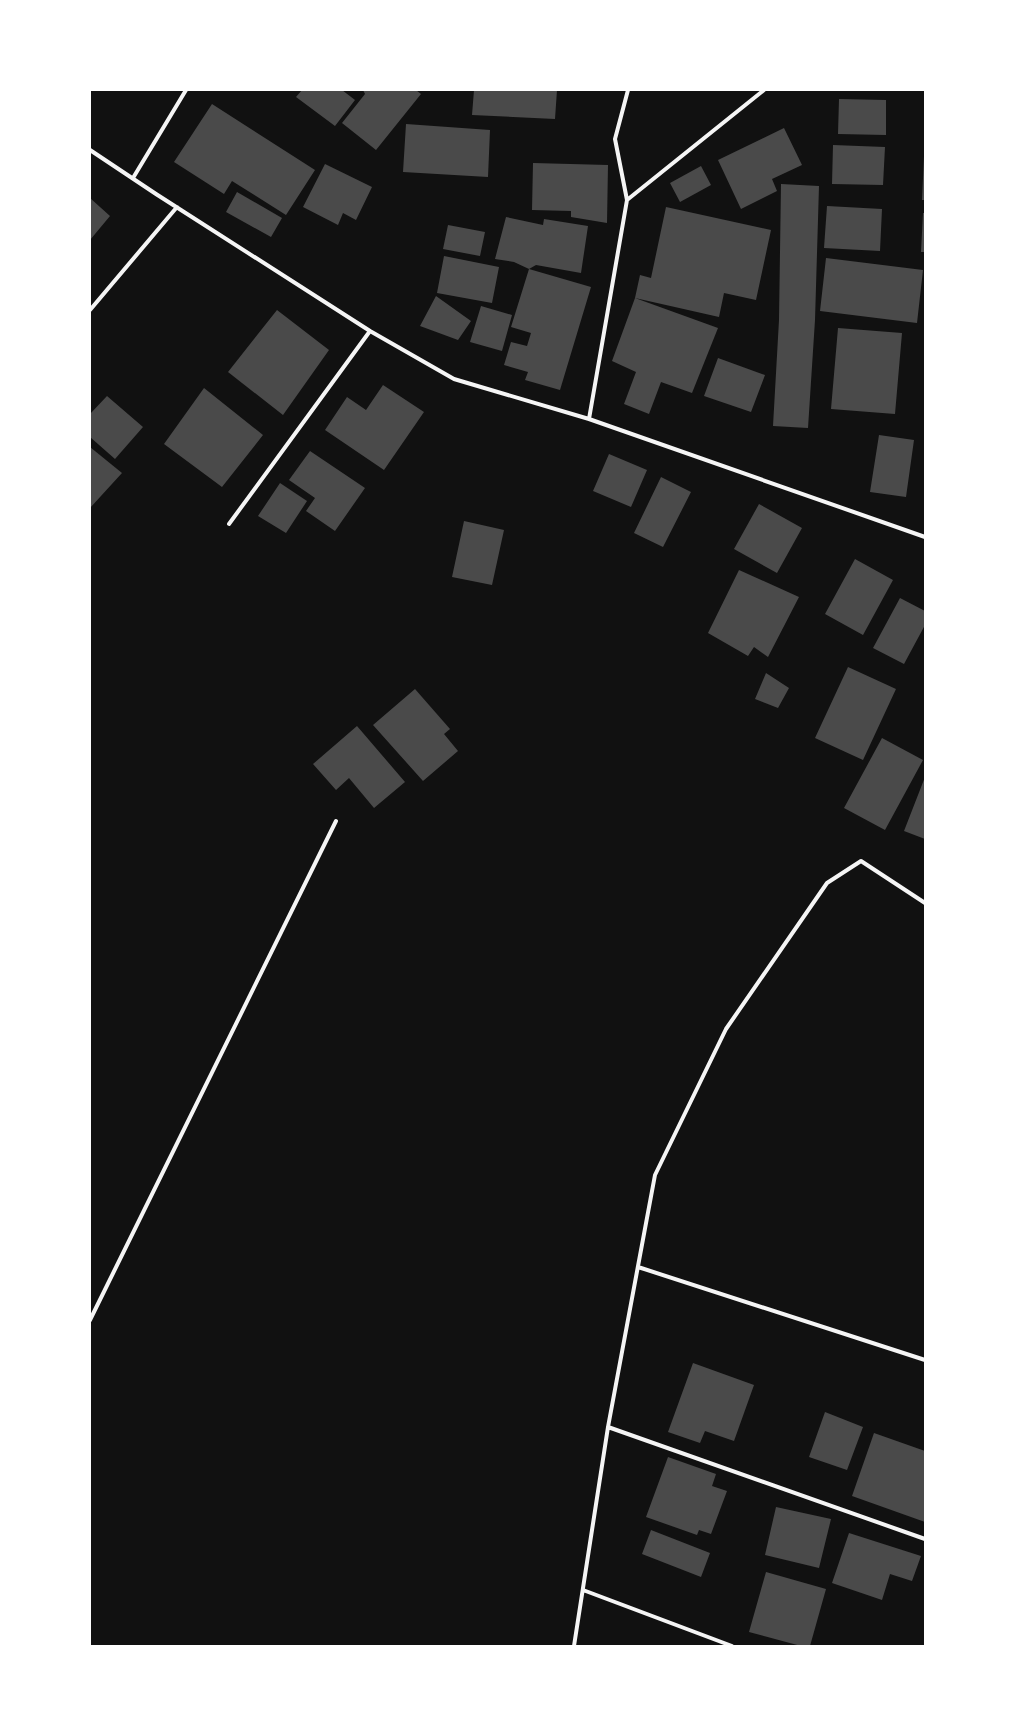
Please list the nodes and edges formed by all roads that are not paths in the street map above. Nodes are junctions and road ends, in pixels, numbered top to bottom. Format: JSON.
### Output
{"nodes":[{"id":1,"x":186,"y":90,"type":"edge"},
{"id":2,"x":628,"y":90,"type":"edge"},
{"id":3,"x":764,"y":90,"type":"edge"},
{"id":4,"x":90,"y":150,"type":"edge"},
{"id":5,"x":133,"y":178,"type":"junction"},
{"id":6,"x":627,"y":200,"type":"junction"},
{"id":7,"x":177,"y":207,"type":"junction"},
{"id":8,"x":90,"y":310,"type":"edge"},
{"id":9,"x":370,"y":331,"type":"junction"},
{"id":10,"x":589,"y":419,"type":"junction"},
{"id":11,"x":229,"y":524,"type":"dead end"},
{"id":12,"x":925,"y":537,"type":"edge"},
{"id":13,"x":336,"y":821,"type":"dead end"},
{"id":14,"x":925,"y":903,"type":"edge"},
{"id":15,"x":638,"y":1267,"type":"junction"},
{"id":16,"x":90,"y":1320,"type":"edge"},
{"id":17,"x":925,"y":1360,"type":"edge"},
{"id":18,"x":608,"y":1427,"type":"junction"},
{"id":19,"x":925,"y":1539,"type":"edge"},
{"id":20,"x":583,"y":1590,"type":"junction"},
{"id":21,"x":574,"y":1646,"type":"edge"},
{"id":22,"x":732,"y":1646,"type":"edge"}],
"edges":[{"from":1,"to":5,"type":"street"},
{"from":2,"to":6,"type":"street"},
{"from":3,"to":6,"type":"street"},
{"from":4,"to":5,"type":"street"},
{"from":5,"to":7,"type":"street"},
{"from":6,"to":10,"type":"street"},
{"from":7,"to":8,"type":"street"},
{"from":7,"to":9,"type":"street"},
{"from":9,"to":10,"type":"street"},
{"from":9,"to":11,"type":"street"},
{"from":10,"to":12,"type":"street"},
{"from":13,"to":16,"type":"street"},
{"from":14,"to":15,"type":"street"},
{"from":15,"to":17,"type":"street"},
{"from":15,"to":18,"type":"street"},
{"from":18,"to":19,"type":"street"},
{"from":18,"to":20,"type":"street"},
{"from":20,"to":21,"type":"street"},
{"from":20,"to":22,"type":"street"}]}
